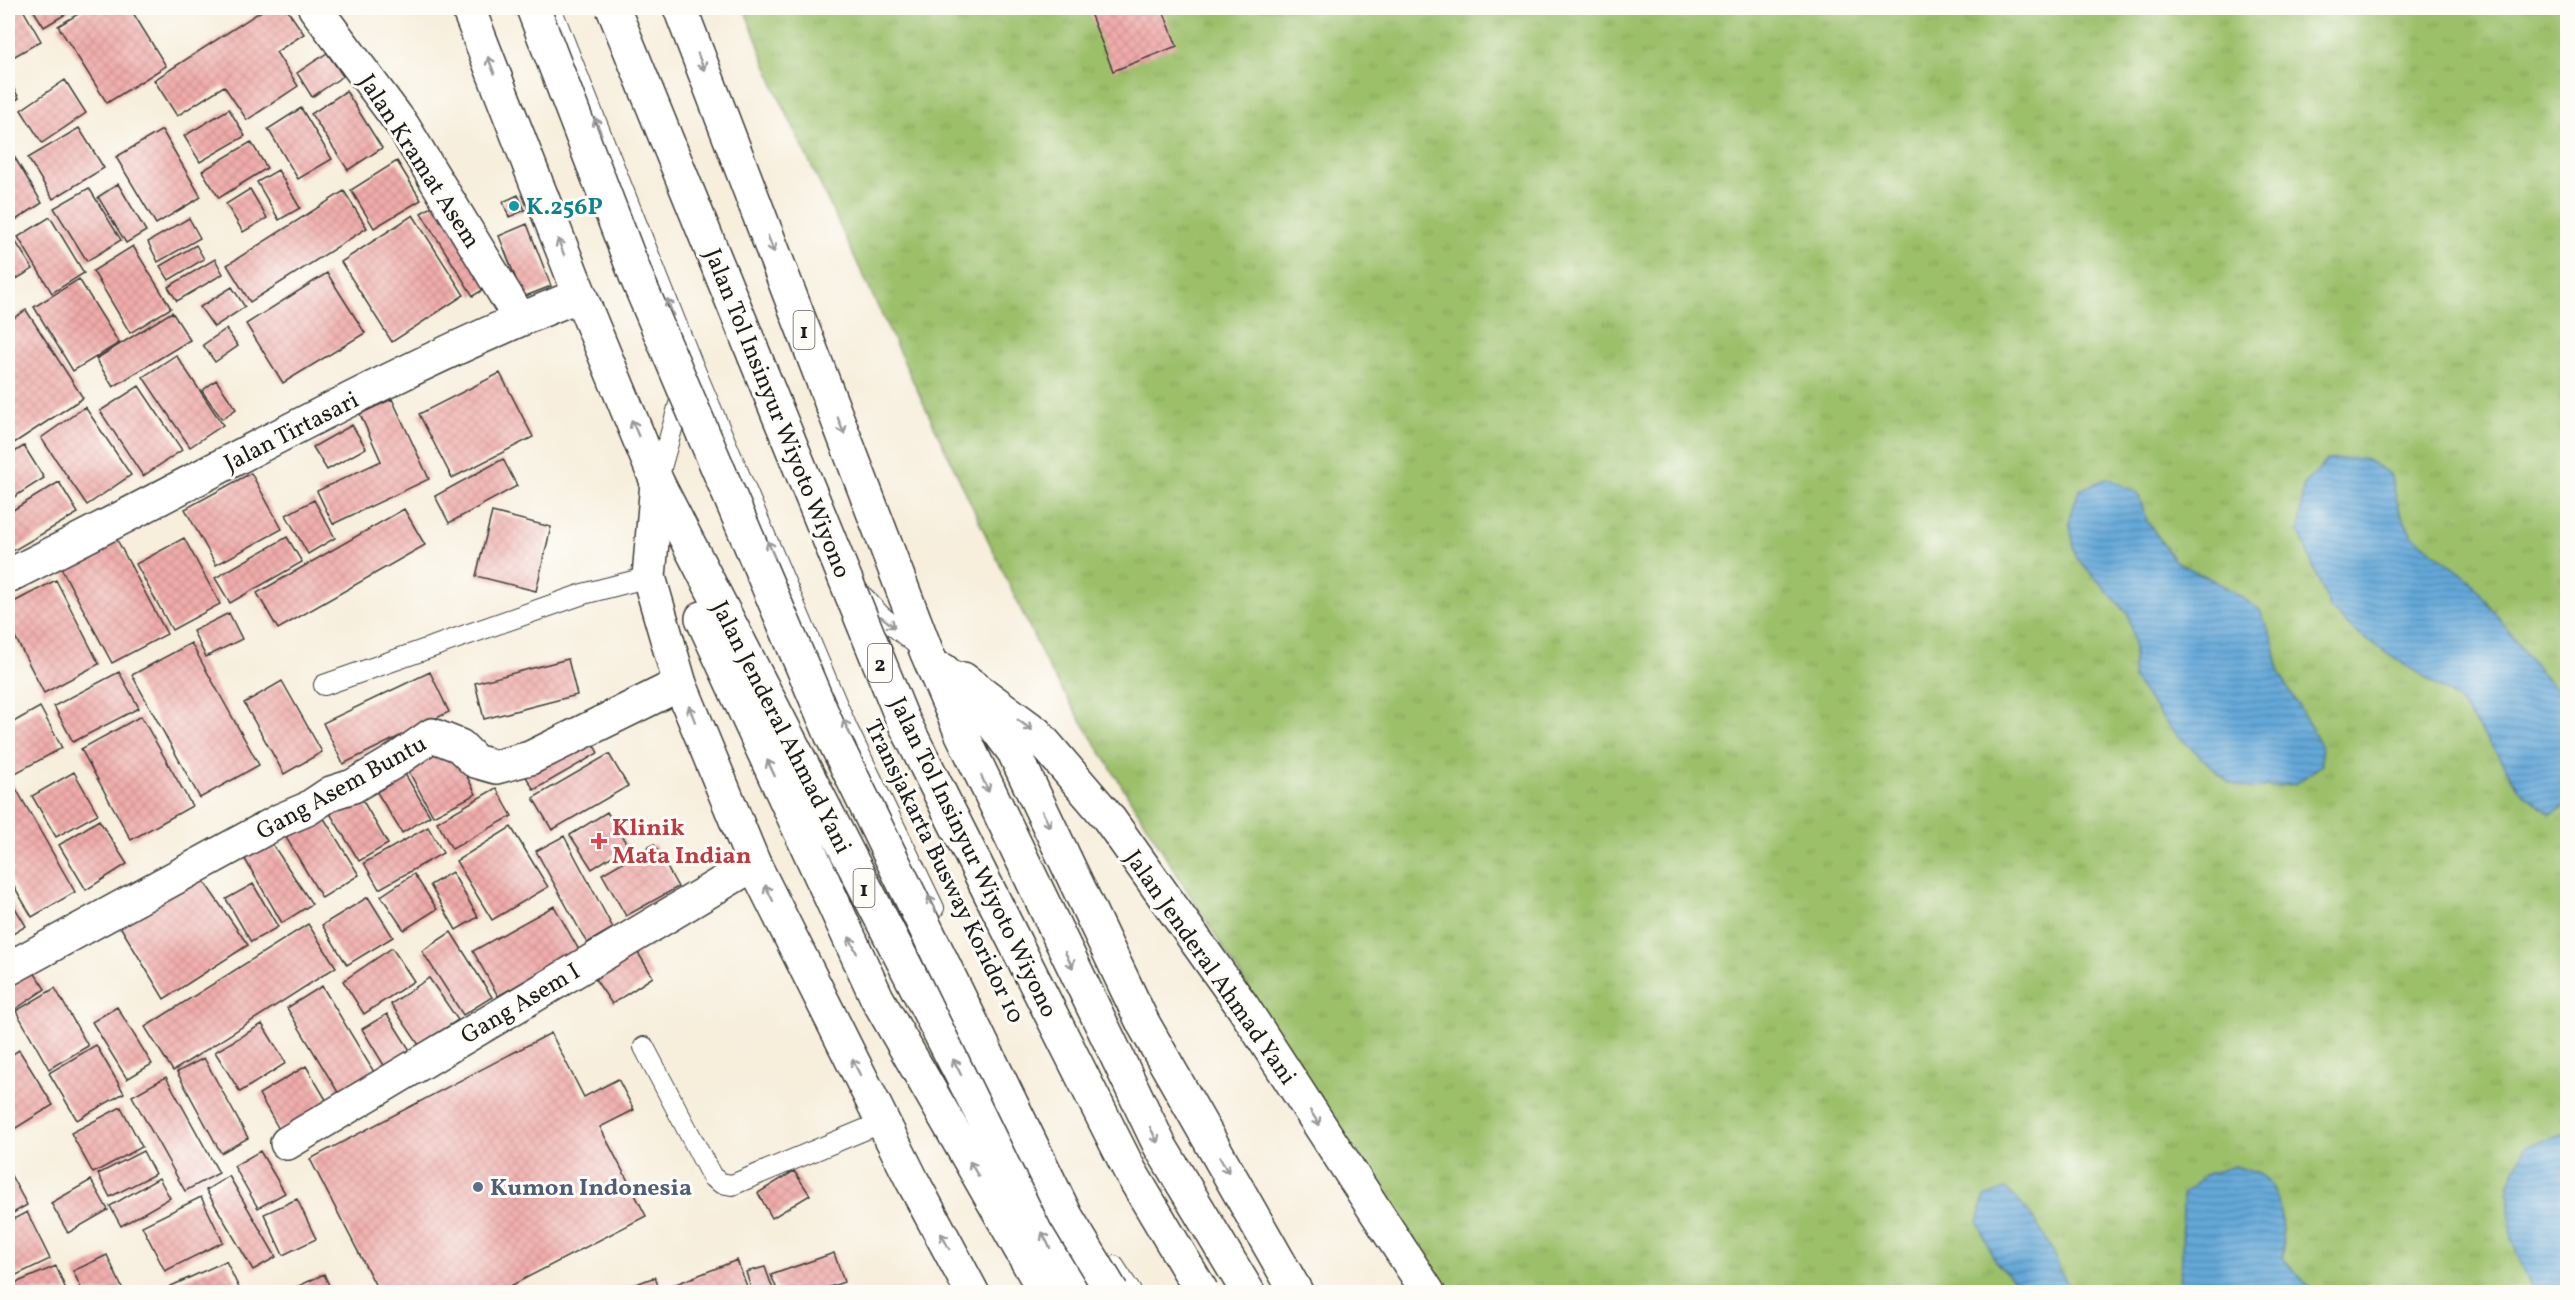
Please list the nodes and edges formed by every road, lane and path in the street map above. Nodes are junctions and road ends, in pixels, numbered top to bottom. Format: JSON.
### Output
{"nodes":[{"id":1,"x":315,"y":8,"type":"edge"},
{"id":2,"x":468,"y":8,"type":"edge"},
{"id":3,"x":533,"y":8,"type":"edge"},
{"id":4,"x":551,"y":8,"type":"edge"},
{"id":5,"x":613,"y":8,"type":"edge"},
{"id":6,"x":619,"y":8,"type":"edge"},
{"id":7,"x":680,"y":8,"type":"edge"},
{"id":8,"x":580,"y":295,"type":"junction"},
{"id":9,"x":520,"y":319,"type":"junction"},
{"id":10,"x":691,"y":362,"type":"junction"},
{"id":11,"x":657,"y":482,"type":"junction"},
{"id":12,"x":834,"y":564,"type":"junction"},
{"id":13,"x":8,"y":576,"type":"edge"},
{"id":14,"x":649,"y":577,"type":"junction"},
{"id":15,"x":927,"y":653,"type":"junction"},
{"id":16,"x":680,"y":684,"type":"junction"},
{"id":17,"x":324,"y":685,"type":"dead end"},
{"id":18,"x":754,"y":864,"type":"junction"},
{"id":19,"x":8,"y":969,"type":"edge"},
{"id":20,"x":644,"y":1047,"type":"dead end"},
{"id":21,"x":883,"y":1122,"type":"junction"},
{"id":22,"x":287,"y":1143,"type":"dead end"},
{"id":23,"x":972,"y":1293,"type":"edge"},
{"id":24,"x":1045,"y":1293,"type":"edge"},
{"id":25,"x":1073,"y":1293,"type":"edge"},
{"id":26,"x":1112,"y":1293,"type":"edge"},
{"id":27,"x":1131,"y":1293,"type":"edge"},
{"id":28,"x":1194,"y":1293,"type":"edge"},
{"id":29,"x":1202,"y":1293,"type":"edge"},
{"id":30,"x":1248,"y":1293,"type":"edge"},
{"id":31,"x":1296,"y":1293,"type":"edge"},
{"id":32,"x":1428,"y":1293,"type":"edge"}],
"edges":[{"from":1,"to":9,"type":"main road","name":"Jalan Kramat Asem"},
{"from":8,"to":2,"type":"main road","name":"Jalan Jenderal Ahmad Yani","number":"1","one_way":true},
{"from":3,"to":26,"type":"main road","bridge":true},
{"from":10,"to":4,"type":"lane","name":"Transjakarta Busway Koridor 10","one_way":true},
{"from":5,"to":29,"type":"main road","name":"Jalan Tol Insinyur Wiyoto Wiyono","number":"2","bridge":true},
{"from":6,"to":12,"type":"lane","name":"Transjakarta Busway Koridor 10"},
{"from":7,"to":15,"type":"main road","number":"1","one_way":true},
{"from":8,"to":9,"type":"main road","name":"Jalan Tirtasari"},
{"from":11,"to":8,"type":"main road","name":"Jalan Jenderal Ahmad Yani","number":"1","one_way":true},
{"from":9,"to":13,"type":"main road","name":"Jalan Tirtasari"},
{"from":10,"to":11,"type":"lane"},
{"from":27,"to":10,"type":"lane","name":"Transjakarta Busway Koridor 10","one_way":true},
{"from":11,"to":14,"type":"main road","name":"Jalan Jenderal Ahmad Yani","number":"1"},
{"from":24,"to":11,"type":"main road","one_way":true},
{"from":25,"to":11,"type":"main road","name":"Jalan Jenderal Ahmad Yani","number":"1","one_way":true},
{"from":12,"to":15,"type":"lane","name":"Transjakarta Busway Koridor 10","one_way":true},
{"from":12,"to":28,"type":"lane","name":"Transjakarta Busway Koridor 10"},
{"from":14,"to":16,"type":"main road","name":"Jalan Jenderal Ahmad Yani","number":"1"},
{"from":14,"to":17,"type":"lane"},
{"from":15,"to":30,"type":"main road","number":"1","one_way":true},
{"from":15,"to":31,"type":"main road","one_way":true},
{"from":15,"to":32,"type":"main road","name":"Jalan Jenderal Ahmad Yani","one_way":true},
{"from":18,"to":16,"type":"main road","name":"Jalan Jenderal Ahmad Yani","number":"1","one_way":true},
{"from":16,"to":19,"type":"main road","name":"Gang Asem Buntu"},
{"from":21,"to":18,"type":"main road","name":"Jalan Jenderal Ahmad Yani","number":"1","one_way":true},
{"from":18,"to":22,"type":"main road","name":"Gang Asem I"},
{"from":20,"to":21,"type":"lane"},
{"from":23,"to":21,"type":"main road","name":"Jalan Jenderal Ahmad Yani","number":"1","one_way":true}]}
